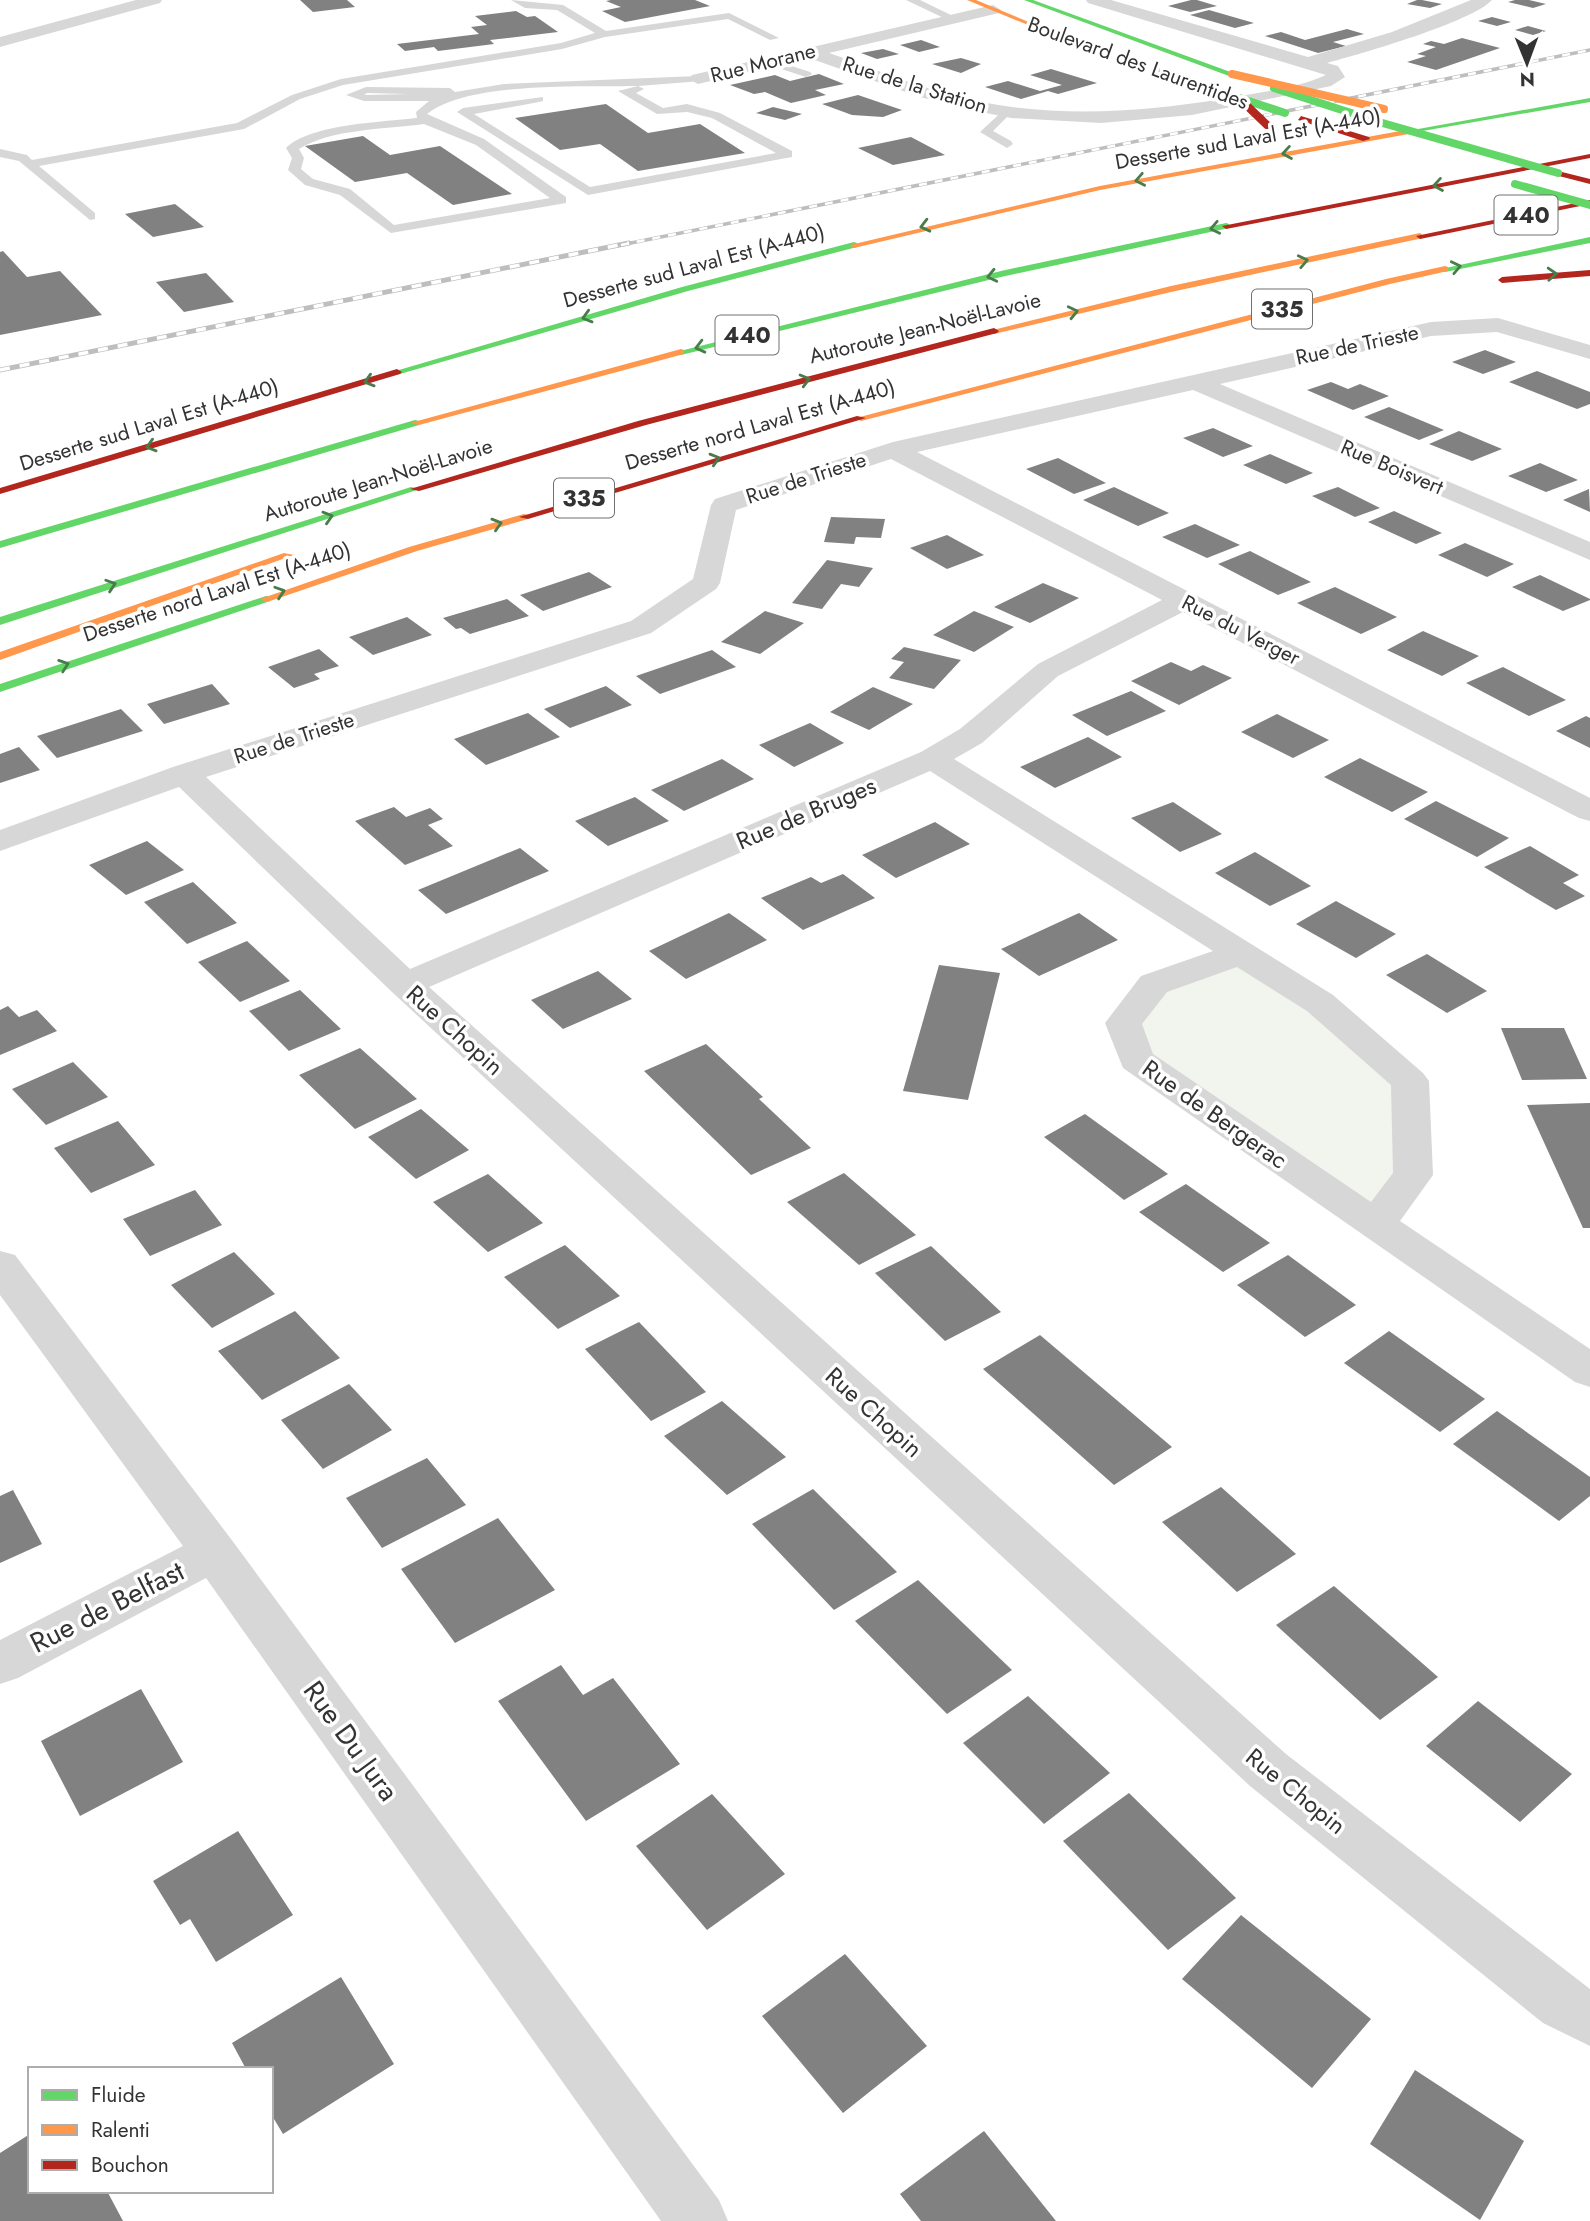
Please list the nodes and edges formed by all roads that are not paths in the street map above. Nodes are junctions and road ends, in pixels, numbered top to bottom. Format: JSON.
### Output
{"nodes":[{"id":1,"x":154,"y":0,"type":"edge"},
{"id":2,"x":516,"y":0,"type":"edge"},
{"id":3,"x":912,"y":0,"type":"edge"},
{"id":4,"x":970,"y":0,"type":"edge"},
{"id":5,"x":1027,"y":0,"type":"edge"},
{"id":6,"x":1094,"y":0,"type":"edge"},
{"id":7,"x":1485,"y":0,"type":"edge"},
{"id":8,"x":992,"y":10,"type":"junction"},
{"id":9,"x":952,"y":18,"type":"junction"},
{"id":10,"x":604,"y":34,"type":"junction"},
{"id":11,"x":1062,"y":37,"type":"dead end"},
{"id":12,"x":774,"y":38,"type":"dead end"},
{"id":13,"x":0,"y":42,"type":"edge"},
{"id":14,"x":1372,"y":45,"type":"junction"},
{"id":15,"x":808,"y":52,"type":"junction"},
{"id":16,"x":770,"y":62,"type":"junction"},
{"id":17,"x":1308,"y":62,"type":"junction"},
{"id":18,"x":1154,"y":70,"type":"dead end"},
{"id":19,"x":1332,"y":70,"type":"junction"},
{"id":20,"x":806,"y":74,"type":"dead end"},
{"id":21,"x":1232,"y":74,"type":"junction"},
{"id":22,"x":698,"y":79,"type":"joint"},
{"id":23,"x":669,"y":83,"type":"junction"},
{"id":24,"x":624,"y":91,"type":"junction"},
{"id":25,"x":468,"y":92,"type":"junction"},
{"id":26,"x":445,"y":97,"type":"junction"},
{"id":27,"x":1590,"y":100,"type":"edge"},
{"id":28,"x":1242,"y":102,"type":"junction"},
{"id":29,"x":1007,"y":111,"type":"junction"},
{"id":30,"x":1402,"y":111,"type":"dead end"},
{"id":31,"x":463,"y":112,"type":"junction"},
{"id":32,"x":1423,"y":113,"type":"dead end"},
{"id":33,"x":1457,"y":118,"type":"junction"},
{"id":34,"x":425,"y":120,"type":"junction"},
{"id":35,"x":1411,"y":131,"type":"junction"},
{"id":36,"x":1366,"y":139,"type":"junction"},
{"id":37,"x":1007,"y":144,"type":"dead end"},
{"id":38,"x":1405,"y":151,"type":"dead end"},
{"id":39,"x":0,"y":153,"type":"edge"},
{"id":40,"x":1590,"y":156,"type":"edge"},
{"id":41,"x":1255,"y":159,"type":"junction"},
{"id":42,"x":29,"y":164,"type":"junction"},
{"id":43,"x":1451,"y":165,"type":"dead end"},
{"id":44,"x":1590,"y":182,"type":"edge"},
{"id":45,"x":1590,"y":204,"type":"edge"},
{"id":46,"x":90,"y":216,"type":"dead end"},
{"id":47,"x":1590,"y":240,"type":"edge"},
{"id":48,"x":1590,"y":273,"type":"edge"},
{"id":49,"x":1481,"y":283,"type":"dead end"},
{"id":50,"x":1385,"y":299,"type":"dead end"},
{"id":51,"x":1176,"y":336,"type":"junction"},
{"id":52,"x":1590,"y":352,"type":"edge"},
{"id":53,"x":1194,"y":382,"type":"junction"},
{"id":54,"x":739,"y":397,"type":"junction"},
{"id":55,"x":893,"y":450,"type":"junction"},
{"id":56,"x":493,"y":484,"type":"dead end"},
{"id":57,"x":0,"y":491,"type":"edge"},
{"id":58,"x":0,"y":545,"type":"edge"},
{"id":59,"x":298,"y":552,"type":"dead end"},
{"id":60,"x":1590,"y":552,"type":"edge"},
{"id":61,"x":1184,"y":600,"type":"junction"},
{"id":62,"x":0,"y":621,"type":"edge"},
{"id":63,"x":0,"y":656,"type":"edge"},
{"id":64,"x":0,"y":688,"type":"edge"},
{"id":65,"x":932,"y":759,"type":"junction"},
{"id":66,"x":184,"y":774,"type":"junction"},
{"id":67,"x":1590,"y":811,"type":"edge"},
{"id":68,"x":0,"y":841,"type":"edge"},
{"id":69,"x":1242,"y":953,"type":"junction"},
{"id":70,"x":405,"y":984,"type":"junction"},
{"id":71,"x":1375,"y":1226,"type":"junction"},
{"id":72,"x":0,"y":1265,"type":"edge"},
{"id":73,"x":1590,"y":1371,"type":"edge"},
{"id":74,"x":214,"y":1552,"type":"junction"},
{"id":75,"x":0,"y":1663,"type":"edge"},
{"id":76,"x":1590,"y":2019,"type":"edge"},
{"id":77,"x":698,"y":2221,"type":"edge"}],
"edges":[{"from":1,"to":13,"type":"street"},
{"from":2,"to":10,"type":"lane"},
{"from":3,"to":9,"type":"lane"},
{"from":4,"to":8,"type":"main road","name":"Boulevard des Laurentides"},
{"from":5,"to":21,"type":"main road","name":"Boulevard des Laurentides"},
{"from":6,"to":17,"type":"street","name":"Boulevard des Laurentides"},
{"from":7,"to":14,"type":"street","name":"Rue de la Station"},
{"from":8,"to":9,"type":"street","name":"Rue Morane"},
{"from":8,"to":11,"type":"main road","name":"Boulevard des Laurentides"},
{"from":9,"to":15,"type":"street","name":"Rue Morane"},
{"from":10,"to":12,"type":"lane"},
{"from":10,"to":42,"type":"lane"},
{"from":14,"to":17,"type":"street","name":"Rue de la Station"},
{"from":14,"to":19,"type":"street","name":"Rue de la Station"},
{"from":15,"to":16,"type":"street","name":"Rue Morane"},
{"from":15,"to":29,"type":"street","name":"Rue de la Station"},
{"from":16,"to":20,"type":"lane"},
{"from":16,"to":22,"type":"street","name":"Rue Morane"},
{"from":17,"to":19,"type":"street","name":"Boulevard des Laurentides"},
{"from":18,"to":28,"type":"main road","name":"Boulevard des Laurentides","bridge":true},
{"from":19,"to":29,"type":"street","name":"Rue de la Station"},
{"from":21,"to":30,"type":"main road","bridge":true},
{"from":21,"to":35,"type":"main road","name":"Boulevard des Laurentides","bridge":true},
{"from":22,"to":23,"type":"lane"},
{"from":23,"to":24,"type":"lane"},
{"from":23,"to":25,"type":"lane"},
{"from":24,"to":31,"type":"lane"},
{"from":24,"to":31,"type":"lane"},
{"from":25,"to":26,"type":"lane"},
{"from":25,"to":26,"type":"lane"},
{"from":26,"to":34,"type":"lane"},
{"from":27,"to":33,"type":"main road"},
{"from":28,"to":36,"type":"main road","name":"Boulevard des Laurentides","bridge":true},
{"from":28,"to":41,"type":"main road","bridge":true},
{"from":29,"to":37,"type":"lane"},
{"from":31,"to":34,"type":"lane"},
{"from":32,"to":33,"type":"main road"},
{"from":33,"to":35,"type":"main road","name":"Desserte sud Laval Est (A-440)"},
{"from":34,"to":34,"type":"lane"},
{"from":35,"to":36,"type":"main road","name":"Desserte sud Laval Est (A-440)"},
{"from":35,"to":44,"type":"main road","name":"Boulevard des Laurentides","bridge":true},
{"from":36,"to":38,"type":"main road","name":"Boulevard des Laurentides"},
{"from":36,"to":41,"type":"main road","name":"Desserte sud Laval Est (A-440)","one_way":true},
{"from":39,"to":42,"type":"lane"},
{"from":40,"to":58,"type":"main road","name":"Autoroute Jean-Noël-Lavoie","number":"440","one_way":true},
{"from":41,"to":57,"type":"main road","name":"Desserte sud Laval Est (A-440)","one_way":true},
{"from":42,"to":46,"type":"lane"},
{"from":43,"to":45,"type":"main road","bridge":true},
{"from":54,"to":45,"type":"main road","name":"Autoroute Jean-Noël-Lavoie","number":"440","one_way":true},
{"from":51,"to":47,"type":"main road","number":"335","one_way":true},
{"from":49,"to":48,"type":"main road","one_way":true},
{"from":50,"to":51,"type":"main road"},
{"from":64,"to":51,"type":"main road","name":"Desserte nord Laval Est (A-440)","number":"335","one_way":true},
{"from":52,"to":53,"type":"street","name":"Rue de Trieste"},
{"from":53,"to":55,"type":"street","name":"Rue de Trieste"},
{"from":53,"to":60,"type":"street","name":"Rue Boisvert"},
{"from":54,"to":56,"type":"main road"},
{"from":62,"to":54,"type":"main road","name":"Autoroute Jean-Noël-Lavoie","number":"440","one_way":true},
{"from":55,"to":61,"type":"street","name":"Rue du Verger"},
{"from":55,"to":66,"type":"street","name":"Rue de Trieste"},
{"from":59,"to":63,"type":"main road"},
{"from":61,"to":65,"type":"street","name":"Rue de Bruges"},
{"from":61,"to":67,"type":"street","name":"Rue du Verger"},
{"from":65,"to":69,"type":"street"},
{"from":65,"to":70,"type":"street","name":"Rue de Bruges"},
{"from":66,"to":68,"type":"street","name":"Rue de Trieste"},
{"from":66,"to":70,"type":"street","name":"Rue Chopin"},
{"from":69,"to":71,"type":"street"},
{"from":69,"to":71,"type":"street","name":"Rue de Bergerac"},
{"from":70,"to":76,"type":"street","name":"Rue Chopin"},
{"from":71,"to":73,"type":"street","name":"Rue de Bergerac"},
{"from":72,"to":74,"type":"street","name":"Rue Du Jura"},
{"from":74,"to":75,"type":"street","name":"Rue de Belfast"},
{"from":74,"to":77,"type":"street","name":"Rue Du Jura"}]}
